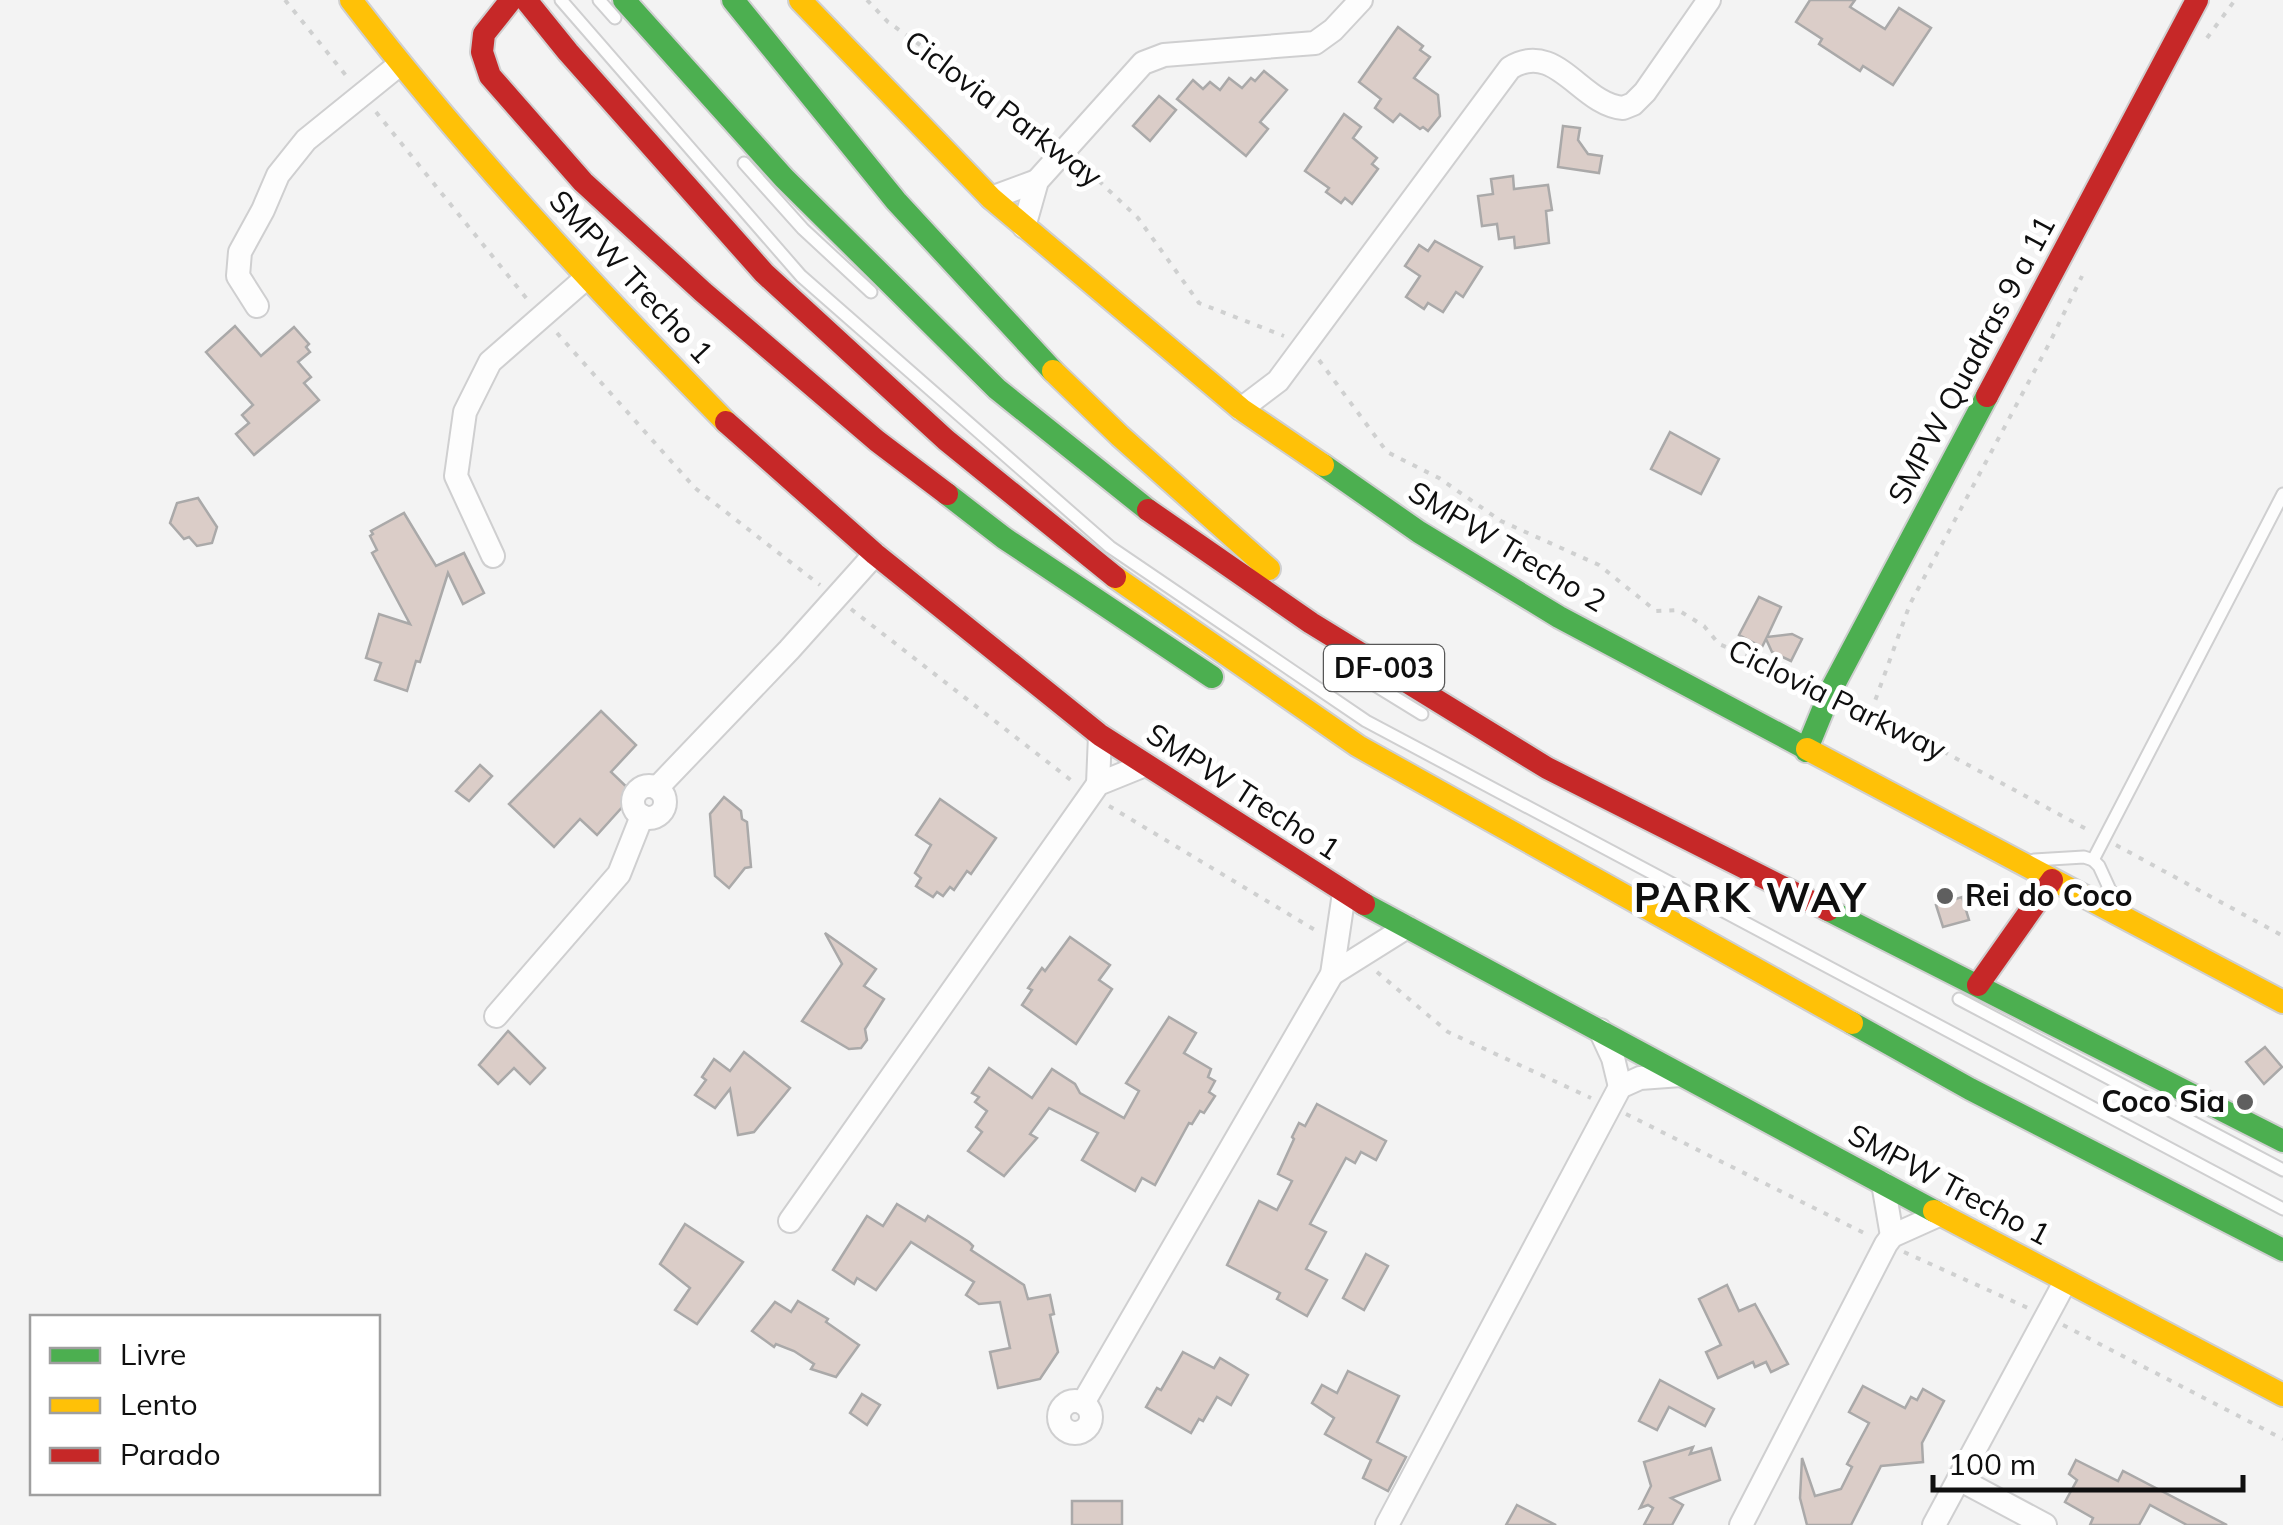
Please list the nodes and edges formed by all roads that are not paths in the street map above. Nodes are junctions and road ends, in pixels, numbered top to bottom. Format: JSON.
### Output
{"nodes":[{"id":1,"x":351,"y":0,"type":"edge"},
{"id":2,"x":511,"y":0,"type":"edge"},
{"id":3,"x":526,"y":0,"type":"edge"},
{"id":4,"x":561,"y":0,"type":"edge"},
{"id":5,"x":599,"y":0,"type":"edge"},
{"id":6,"x":624,"y":0,"type":"edge"},
{"id":7,"x":733,"y":0,"type":"edge"},
{"id":8,"x":800,"y":0,"type":"edge"},
{"id":9,"x":1362,"y":0,"type":"edge"},
{"id":10,"x":1710,"y":0,"type":"edge"},
{"id":11,"x":2196,"y":0,"type":"edge"},
{"id":12,"x":624,"y":29,"type":"dead end"},
{"id":13,"x":400,"y":64,"type":"junction"},
{"id":14,"x":739,"y":158,"type":"dead end"},
{"id":15,"x":1037,"y":181,"type":"junction"},
{"id":16,"x":991,"y":198,"type":"junction"},
{"id":17,"x":1024,"y":226,"type":"junction"},
{"id":18,"x":586,"y":278,"type":"junction"},
{"id":19,"x":876,"y":296,"type":"dead end"},
{"id":20,"x":257,"y":306,"type":"dead end"},
{"id":21,"x":964,"y":376,"type":"dead end"},
{"id":22,"x":1278,"y":381,"type":"junction"},
{"id":23,"x":1241,"y":409,"type":"junction"},
{"id":24,"x":1272,"y":430,"type":"junction"},
{"id":25,"x":2283,"y":494,"type":"edge"},
{"id":26,"x":875,"y":554,"type":"junction"},
{"id":27,"x":493,"y":556,"type":"dead end"},
{"id":28,"x":1224,"y":579,"type":"dead end"},
{"id":29,"x":1312,"y":623,"type":"junction"},
{"id":30,"x":1343,"y":664,"type":"dead end"},
{"id":31,"x":1226,"y":686,"type":"dead end"},
{"id":32,"x":1260,"y":704,"type":"dead end"},
{"id":33,"x":1440,"y":724,"type":"dead end"},
{"id":34,"x":1100,"y":736,"type":"junction"},
{"id":35,"x":1358,"y":746,"type":"junction"},
{"id":36,"x":1806,"y":751,"type":"junction"},
{"id":37,"x":1509,"y":761,"type":"dead end"},
{"id":38,"x":1145,"y":765,"type":"junction"},
{"id":39,"x":1098,"y":784,"type":"junction"},
{"id":40,"x":1596,"y":808,"type":"dead end"},
{"id":41,"x":2007,"y":857,"type":"junction"},
{"id":42,"x":2093,"y":860,"type":"junction"},
{"id":43,"x":2052,"y":880,"type":"junction"},
{"id":44,"x":1344,"y":893,"type":"junction"},
{"id":45,"x":1407,"y":927,"type":"junction"},
{"id":46,"x":2153,"y":934,"type":"junction"},
{"id":47,"x":1332,"y":974,"type":"junction"},
{"id":48,"x":1978,"y":985,"type":"junction"},
{"id":49,"x":1940,"y":989,"type":"dead end"},
{"id":50,"x":2283,"y":1002,"type":"edge"},
{"id":51,"x":496,"y":1016,"type":"dead end"},
{"id":52,"x":1600,"y":1030,"type":"junction"},
{"id":53,"x":1684,"y":1076,"type":"junction"},
{"id":54,"x":1620,"y":1087,"type":"junction"},
{"id":55,"x":2283,"y":1142,"type":"edge"},
{"id":56,"x":2283,"y":1170,"type":"edge"},
{"id":57,"x":1883,"y":1183,"type":"junction"},
{"id":58,"x":2283,"y":1209,"type":"edge"},
{"id":59,"x":1940,"y":1214,"type":"junction"},
{"id":60,"x":790,"y":1221,"type":"dead end"},
{"id":61,"x":1892,"y":1236,"type":"junction"},
{"id":62,"x":2283,"y":1250,"type":"edge"},
{"id":63,"x":2065,"y":1282,"type":"junction"},
{"id":64,"x":2283,"y":1395,"type":"edge"},
{"id":65,"x":1083,"y":1403,"type":"dead end"},
{"id":66,"x":1958,"y":1479,"type":"junction"},
{"id":67,"x":1388,"y":1525,"type":"edge"},
{"id":68,"x":1741,"y":1525,"type":"edge"},
{"id":69,"x":1934,"y":1525,"type":"edge"},
{"id":70,"x":2045,"y":1525,"type":"edge"}],
"edges":[{"from":1,"to":13,"type":"main road","name":"SMPW Trecho 1"},
{"from":2,"to":31,"type":"main road"},
{"from":3,"to":35,"type":"main road","number":"DF-003"},
{"from":4,"to":58,"type":"lane"},
{"from":5,"to":12,"type":"lane"},
{"from":6,"to":29,"type":"main road","number":"DF-003"},
{"from":7,"to":29,"type":"main road"},
{"from":8,"to":16,"type":"main road","name":"SMPW Trecho 2"},
{"from":9,"to":15,"type":"street"},
{"from":10,"to":22,"type":"street"},
{"from":11,"to":36,"type":"main road","name":"SMPW Quadras 9 a 11"},
{"from":13,"to":18,"type":"main road","name":"SMPW Trecho 1"},
{"from":13,"to":20,"type":"street"},
{"from":14,"to":19,"type":"lane"},
{"from":15,"to":16,"type":"street"},
{"from":15,"to":17,"type":"street"},
{"from":16,"to":17,"type":"main road","name":"SMPW Trecho 2"},
{"from":17,"to":23,"type":"main road","name":"SMPW Trecho 2"},
{"from":18,"to":26,"type":"main road","name":"SMPW Trecho 1"},
{"from":18,"to":27,"type":"street"},
{"from":21,"to":28,"type":"lane"},
{"from":22,"to":23,"type":"street"},
{"from":22,"to":24,"type":"street"},
{"from":23,"to":24,"type":"main road","name":"SMPW Trecho 2"},
{"from":24,"to":36,"type":"main road","name":"SMPW Trecho 2"},
{"from":25,"to":42,"type":"lane"},
{"from":26,"to":34,"type":"main road","name":"SMPW Trecho 1"},
{"from":26,"to":51,"type":"street"},
{"from":29,"to":48,"type":"main road","number":"DF-003"},
{"from":30,"to":33,"type":"lane"},
{"from":32,"to":35,"type":"main road"},
{"from":34,"to":38,"type":"main road","name":"SMPW Trecho 1"},
{"from":34,"to":39,"type":"street"},
{"from":35,"to":62,"type":"main road","number":"DF-003"},
{"from":36,"to":41,"type":"main road","name":"SMPW Trecho 2"},
{"from":37,"to":40,"type":"lane"},
{"from":38,"to":39,"type":"street"},
{"from":38,"to":44,"type":"main road","name":"SMPW Trecho 1"},
{"from":39,"to":60,"type":"street"},
{"from":41,"to":42,"type":"lane"},
{"from":41,"to":43,"type":"main road","name":"SMPW Trecho 2"},
{"from":42,"to":46,"type":"lane"},
{"from":43,"to":46,"type":"main road","name":"SMPW Trecho 2"},
{"from":43,"to":48,"type":"main road"},
{"from":44,"to":45,"type":"main road","name":"SMPW Trecho 1"},
{"from":44,"to":47,"type":"street"},
{"from":45,"to":47,"type":"street"},
{"from":45,"to":52,"type":"main road","name":"SMPW Trecho 1"},
{"from":46,"to":50,"type":"main road","name":"SMPW Trecho 2"},
{"from":47,"to":65,"type":"street"},
{"from":48,"to":55,"type":"main road","number":"DF-003"},
{"from":49,"to":56,"type":"lane"},
{"from":52,"to":53,"type":"main road","name":"SMPW Trecho 1"},
{"from":52,"to":54,"type":"street"},
{"from":53,"to":54,"type":"street"},
{"from":53,"to":57,"type":"main road","name":"SMPW Trecho 1"},
{"from":54,"to":67,"type":"street"},
{"from":57,"to":59,"type":"main road","name":"SMPW Trecho 1"},
{"from":57,"to":61,"type":"street"},
{"from":59,"to":61,"type":"street"},
{"from":59,"to":63,"type":"main road","name":"SMPW Trecho 1"},
{"from":61,"to":68,"type":"street"},
{"from":63,"to":64,"type":"main road","name":"SMPW Trecho 1"},
{"from":63,"to":66,"type":"street"},
{"from":66,"to":69,"type":"street"},
{"from":66,"to":70,"type":"street"}]}
